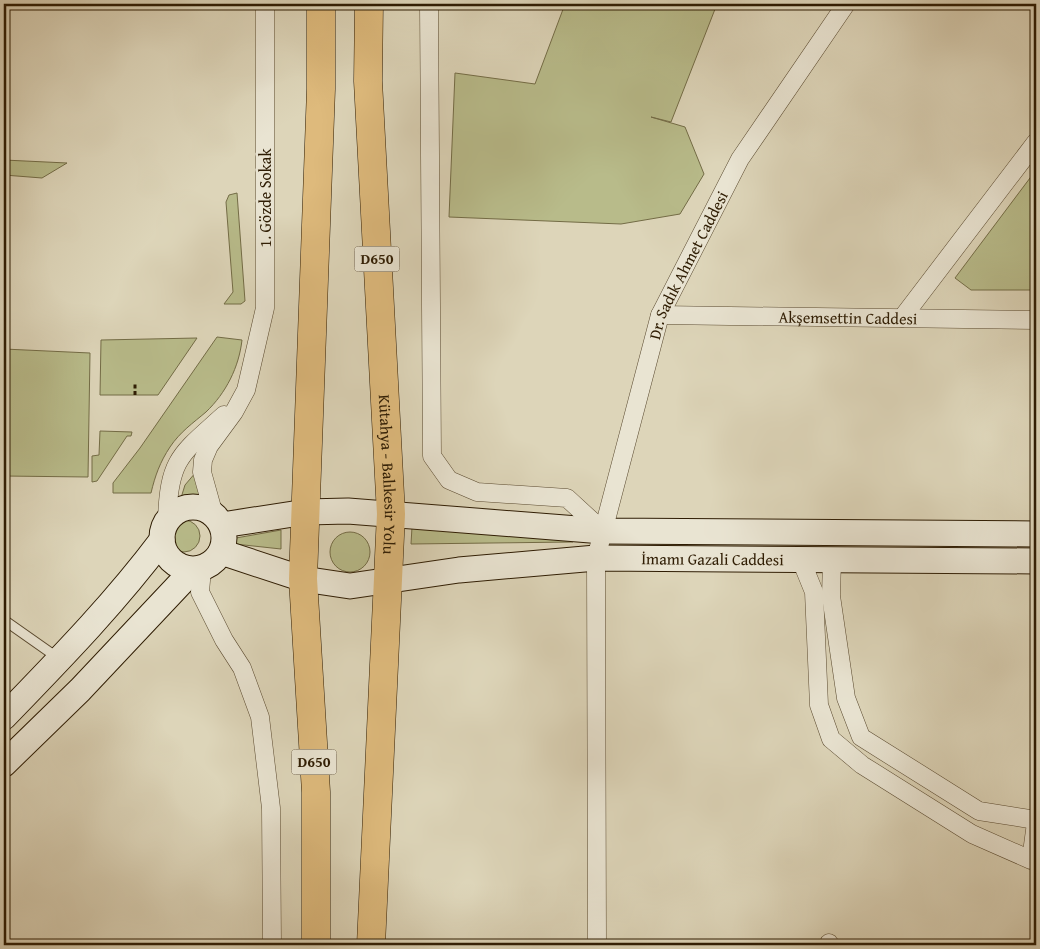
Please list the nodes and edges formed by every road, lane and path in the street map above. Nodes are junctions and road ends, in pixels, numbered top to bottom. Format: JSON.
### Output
{"nodes":[{"id":1,"x":265,"y":4,"type":"edge"},
{"id":2,"x":321,"y":4,"type":"edge"},
{"id":3,"x":368,"y":4,"type":"edge"},
{"id":4,"x":429,"y":4,"type":"edge"},
{"id":5,"x":846,"y":4,"type":"edge"},
{"id":6,"x":1036,"y":142,"type":"edge"},
{"id":7,"x":660,"y":315,"type":"junction"},
{"id":8,"x":902,"y":318,"type":"junction"},
{"id":9,"x":1036,"y":320,"type":"edge"},
{"id":10,"x":135,"y":382,"type":"dead end"},
{"id":11,"x":246,"y":390,"type":"junction"},
{"id":12,"x":135,"y":395,"type":"dead end"},
{"id":13,"x":306,"y":512,"type":"junction"},
{"id":14,"x":391,"y":514,"type":"junction"},
{"id":15,"x":218,"y":520,"type":"junction"},
{"id":16,"x":164,"y":530,"type":"junction"},
{"id":17,"x":603,"y":531,"type":"junction"},
{"id":18,"x":1036,"y":534,"type":"edge"},
{"id":19,"x":221,"y":552,"type":"junction"},
{"id":20,"x":596,"y":558,"type":"junction"},
{"id":21,"x":801,"y":560,"type":"junction"},
{"id":22,"x":832,"y":560,"type":"junction"},
{"id":23,"x":1036,"y":560,"type":"edge"},
{"id":24,"x":197,"y":569,"type":"junction"},
{"id":25,"x":303,"y":579,"type":"junction"},
{"id":26,"x":388,"y":581,"type":"junction"},
{"id":27,"x":4,"y":620,"type":"edge"},
{"id":28,"x":60,"y":659,"type":"junction"},
{"id":29,"x":4,"y":717,"type":"edge"},
{"id":30,"x":4,"y":764,"type":"edge"},
{"id":31,"x":1036,"y":822,"type":"edge"},
{"id":32,"x":272,"y":945,"type":"edge"},
{"id":33,"x":316,"y":945,"type":"edge"},
{"id":34,"x":371,"y":945,"type":"edge"},
{"id":35,"x":597,"y":945,"type":"edge"}],
"edges":[{"from":1,"to":11,"type":"street","name":"1. Gözde Sokak"},
{"from":2,"to":13,"type":"highway"},
{"from":3,"to":14,"type":"highway","name":"Kütahya - Balıkesir Yolu","number":"D650"},
{"from":4,"to":17,"type":"street"},
{"from":5,"to":7,"type":"street","name":"Dr. Sadık Ahmet Caddesi"},
{"from":6,"to":8,"type":"street"},
{"from":7,"to":8,"type":"street","name":"Akşemsettin Caddesi"},
{"from":7,"to":17,"type":"street","name":"Dr. Sadık Ahmet Caddesi"},
{"from":8,"to":9,"type":"street","name":"Akşemsettin Caddesi"},
{"from":10,"to":12,"type":"path"},
{"from":11,"to":15,"type":"street"},
{"from":11,"to":16,"type":"street"},
{"from":13,"to":14,"type":"main road","name":"İmamı Gazali Caddesi"},
{"from":13,"to":15,"type":"main road","name":"İmamı Gazali Caddesi"},
{"from":13,"to":25,"type":"highway"},
{"from":14,"to":17,"type":"main road","name":"İmamı Gazali Caddesi"},
{"from":14,"to":26,"type":"highway","name":"Kütahya - Balıkesir Yolu"},
{"from":15,"to":16,"type":"main road"},
{"from":15,"to":19,"type":"main road"},
{"from":16,"to":24,"type":"main road"},
{"from":16,"to":28,"type":"main road"},
{"from":17,"to":18,"type":"main road","name":"İmamı Gazali Caddesi"},
{"from":17,"to":20,"type":"street","name":"Dr. Sadık Ahmet Caddesi"},
{"from":19,"to":24,"type":"main road"},
{"from":19,"to":25,"type":"main road","name":"İmamı Gazali Caddesi"},
{"from":20,"to":21,"type":"main road","name":"İmamı Gazali Caddesi"},
{"from":20,"to":26,"type":"main road","name":"İmamı Gazali Caddesi"},
{"from":20,"to":35,"type":"street","name":"Dr. Sadık Ahmet Caddesi"},
{"from":21,"to":22,"type":"main road","name":"İmamı Gazali Caddesi"},
{"from":21,"to":31,"type":"street"},
{"from":22,"to":23,"type":"main road","name":"İmamı Gazali Caddesi"},
{"from":22,"to":31,"type":"street"},
{"from":24,"to":30,"type":"main road"},
{"from":24,"to":32,"type":"street"},
{"from":25,"to":26,"type":"main road","name":"İmamı Gazali Caddesi"},
{"from":25,"to":33,"type":"highway","number":"D650"},
{"from":26,"to":34,"type":"highway","name":"Kütahya - Balıkesir Yolu"},
{"from":27,"to":28,"type":"lane"},
{"from":28,"to":29,"type":"main road"}]}
